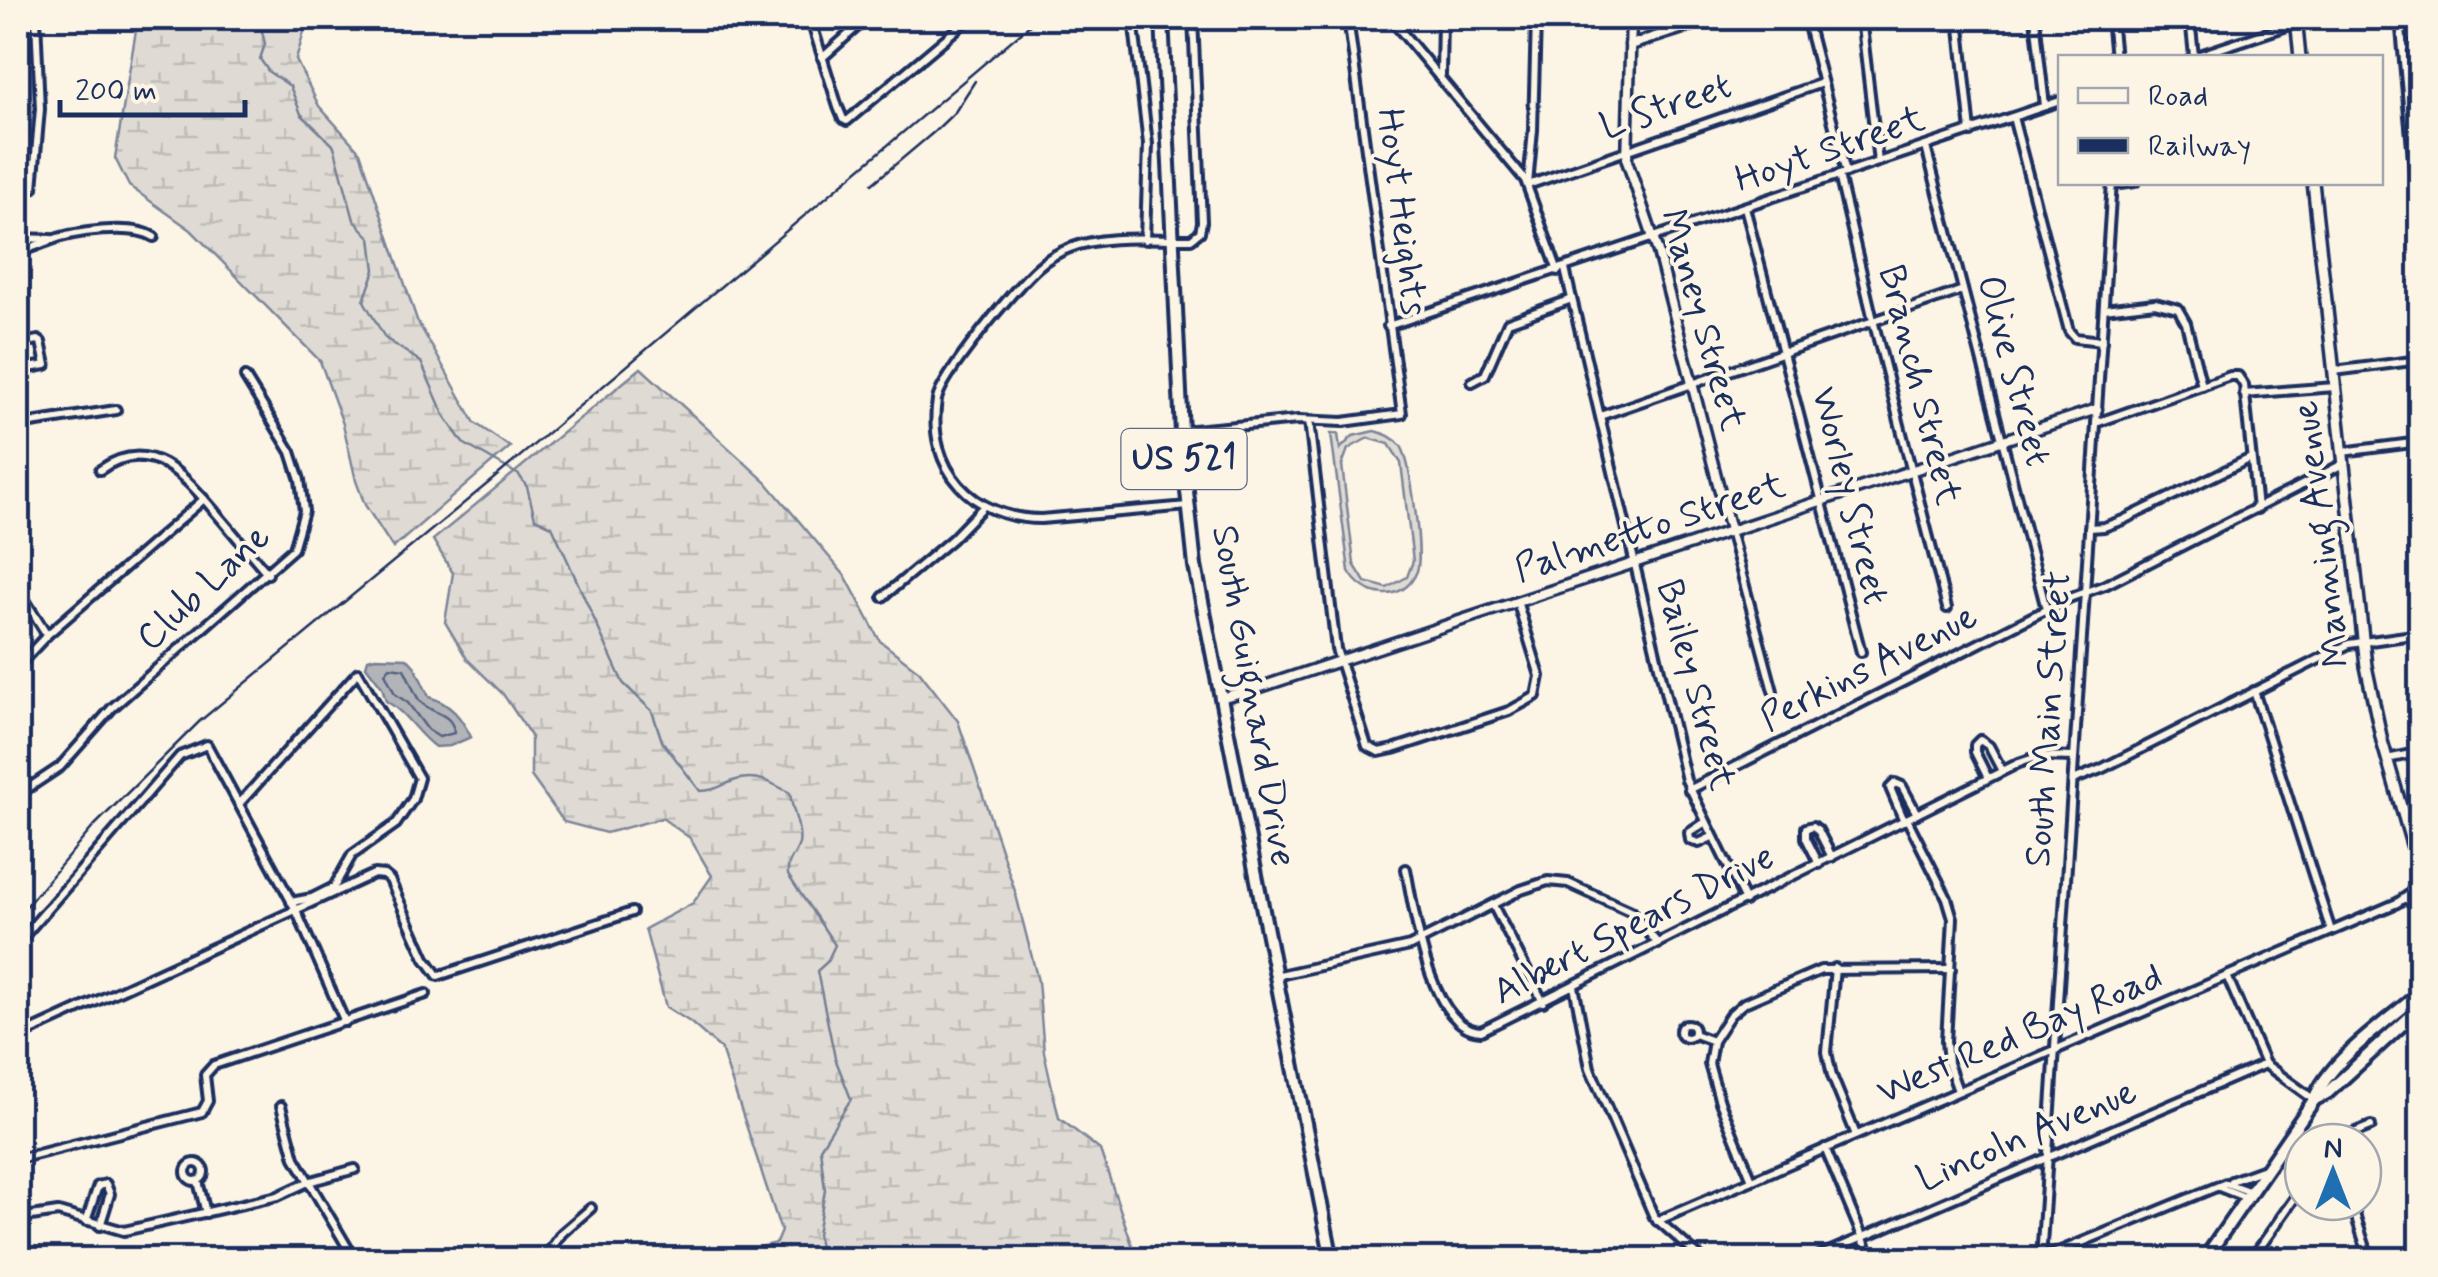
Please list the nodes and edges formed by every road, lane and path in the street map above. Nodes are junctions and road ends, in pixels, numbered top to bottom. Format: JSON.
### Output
{"nodes":[{"id":1,"x":36,"y":18,"type":"edge"},
{"id":2,"x":810,"y":18,"type":"edge"},
{"id":3,"x":867,"y":18,"type":"edge"},
{"id":4,"x":970,"y":18,"type":"edge"},
{"id":5,"x":1133,"y":18,"type":"edge"},
{"id":6,"x":1162,"y":18,"type":"edge"},
{"id":7,"x":1193,"y":18,"type":"edge"},
{"id":8,"x":1348,"y":18,"type":"edge"},
{"id":9,"x":1390,"y":18,"type":"edge"},
{"id":10,"x":1442,"y":18,"type":"edge"},
{"id":11,"x":1536,"y":18,"type":"edge"},
{"id":12,"x":1632,"y":18,"type":"edge"},
{"id":13,"x":1714,"y":18,"type":"edge"},
{"id":14,"x":1806,"y":18,"type":"edge"},
{"id":15,"x":1861,"y":18,"type":"edge"},
{"id":16,"x":1959,"y":18,"type":"edge"},
{"id":17,"x":2034,"y":18,"type":"edge"},
{"id":18,"x":2111,"y":18,"type":"edge"},
{"id":19,"x":2190,"y":18,"type":"edge"},
{"id":20,"x":2400,"y":18,"type":"edge"},
{"id":21,"x":2296,"y":20,"type":"edge"},
{"id":22,"x":1630,"y":45,"type":"junction"},
{"id":23,"x":2420,"y":45,"type":"edge"},
{"id":24,"x":2403,"y":47,"type":"junction"},
{"id":25,"x":2115,"y":55,"type":"edge"},
{"id":26,"x":2193,"y":55,"type":"edge"},
{"id":27,"x":2199,"y":55,"type":"edge"},
{"id":28,"x":2300,"y":55,"type":"edge"},
{"id":29,"x":822,"y":58,"type":"junction"},
{"id":30,"x":1441,"y":76,"type":"junction"},
{"id":31,"x":1822,"y":82,"type":"junction"},
{"id":32,"x":2058,"y":102,"type":"edge"},
{"id":33,"x":2045,"y":106,"type":"junction"},
{"id":34,"x":2013,"y":117,"type":"junction"},
{"id":35,"x":1971,"y":132,"type":"junction"},
{"id":36,"x":1926,"y":146,"type":"junction"},
{"id":37,"x":1626,"y":150,"type":"junction"},
{"id":38,"x":1878,"y":162,"type":"junction"},
{"id":39,"x":1842,"y":174,"type":"junction"},
{"id":40,"x":1528,"y":185,"type":"junction"},
{"id":41,"x":2112,"y":185,"type":"edge"},
{"id":42,"x":2313,"y":185,"type":"edge"},
{"id":43,"x":33,"y":188,"type":"dead end"},
{"id":44,"x":1745,"y":207,"type":"junction"},
{"id":45,"x":2420,"y":235,"type":"edge"},
{"id":46,"x":154,"y":237,"type":"dead end"},
{"id":47,"x":18,"y":238,"type":"edge"},
{"id":48,"x":1173,"y":239,"type":"junction"},
{"id":49,"x":1653,"y":239,"type":"junction"},
{"id":50,"x":52,"y":240,"type":"junction"},
{"id":51,"x":1145,"y":240,"type":"junction"},
{"id":52,"x":18,"y":251,"type":"edge"},
{"id":53,"x":1561,"y":270,"type":"junction"},
{"id":54,"x":1963,"y":290,"type":"junction"},
{"id":55,"x":1572,"y":299,"type":"junction"},
{"id":56,"x":2104,"y":309,"type":"junction"},
{"id":57,"x":1872,"y":320,"type":"junction"},
{"id":58,"x":1388,"y":326,"type":"junction"},
{"id":59,"x":2102,"y":340,"type":"junction"},
{"id":60,"x":18,"y":344,"type":"edge"},
{"id":61,"x":1785,"y":353,"type":"junction"},
{"id":62,"x":2420,"y":360,"type":"edge"},
{"id":63,"x":18,"y":370,"type":"edge"},
{"id":64,"x":2333,"y":371,"type":"junction"},
{"id":65,"x":246,"y":376,"type":"dead end"},
{"id":66,"x":1472,"y":382,"type":"dead end"},
{"id":67,"x":1693,"y":384,"type":"junction"},
{"id":68,"x":2202,"y":386,"type":"junction"},
{"id":69,"x":2334,"y":388,"type":"junction"},
{"id":70,"x":2244,"y":394,"type":"junction"},
{"id":71,"x":2097,"y":409,"type":"junction"},
{"id":72,"x":116,"y":410,"type":"dead end"},
{"id":73,"x":1600,"y":416,"type":"junction"},
{"id":74,"x":1308,"y":420,"type":"junction"},
{"id":75,"x":2096,"y":423,"type":"junction"},
{"id":76,"x":18,"y":425,"type":"edge"},
{"id":77,"x":1182,"y":431,"type":"junction"},
{"id":78,"x":2002,"y":439,"type":"junction"},
{"id":79,"x":2420,"y":442,"type":"edge"},
{"id":80,"x":2341,"y":452,"type":"junction"},
{"id":81,"x":2250,"y":458,"type":"junction"},
{"id":82,"x":2342,"y":464,"type":"junction"},
{"id":83,"x":100,"y":470,"type":"dead end"},
{"id":84,"x":1912,"y":470,"type":"junction"},
{"id":85,"x":204,"y":499,"type":"junction"},
{"id":86,"x":1821,"y":500,"type":"junction"},
{"id":87,"x":984,"y":506,"type":"junction"},
{"id":88,"x":1188,"y":506,"type":"junction"},
{"id":89,"x":2257,"y":509,"type":"junction"},
{"id":90,"x":2089,"y":528,"type":"junction"},
{"id":91,"x":1730,"y":530,"type":"junction"},
{"id":92,"x":1634,"y":562,"type":"junction"},
{"id":93,"x":268,"y":574,"type":"junction"},
{"id":94,"x":18,"y":589,"type":"edge"},
{"id":95,"x":2085,"y":592,"type":"junction"},
{"id":96,"x":883,"y":597,"type":"dead end"},
{"id":97,"x":1517,"y":602,"type":"junction"},
{"id":98,"x":1947,"y":608,"type":"dead end"},
{"id":99,"x":2046,"y":609,"type":"junction"},
{"id":100,"x":2420,"y":634,"type":"edge"},
{"id":101,"x":47,"y":635,"type":"junction"},
{"id":102,"x":2362,"y":642,"type":"junction"},
{"id":103,"x":1861,"y":652,"type":"dead end"},
{"id":104,"x":1340,"y":661,"type":"junction"},
{"id":105,"x":18,"y":666,"type":"edge"},
{"id":106,"x":1773,"y":691,"type":"dead end"},
{"id":107,"x":2254,"y":691,"type":"junction"},
{"id":108,"x":1220,"y":698,"type":"junction"},
{"id":109,"x":2420,"y":752,"type":"edge"},
{"id":110,"x":2074,"y":757,"type":"junction"},
{"id":111,"x":2387,"y":760,"type":"junction"},
{"id":112,"x":2002,"y":771,"type":"junction"},
{"id":113,"x":1988,"y":778,"type":"junction"},
{"id":114,"x":2073,"y":780,"type":"junction"},
{"id":115,"x":1689,"y":790,"type":"junction"},
{"id":116,"x":18,"y":795,"type":"edge"},
{"id":117,"x":239,"y":804,"type":"junction"},
{"id":118,"x":1917,"y":814,"type":"junction"},
{"id":119,"x":1905,"y":820,"type":"junction"},
{"id":120,"x":1704,"y":823,"type":"junction"},
{"id":121,"x":1712,"y":837,"type":"junction"},
{"id":122,"x":1832,"y":857,"type":"junction"},
{"id":123,"x":1819,"y":864,"type":"junction"},
{"id":124,"x":1406,"y":870,"type":"dead end"},
{"id":125,"x":2420,"y":874,"type":"edge"},
{"id":126,"x":2404,"y":899,"type":"junction"},
{"id":127,"x":1745,"y":901,"type":"junction"},
{"id":128,"x":291,"y":902,"type":"junction"},
{"id":129,"x":2420,"y":904,"type":"edge"},
{"id":130,"x":1493,"y":905,"type":"junction"},
{"id":131,"x":296,"y":910,"type":"junction"},
{"id":132,"x":632,"y":912,"type":"dead end"},
{"id":133,"x":2331,"y":931,"type":"junction"},
{"id":134,"x":1421,"y":940,"type":"junction"},
{"id":135,"x":18,"y":943,"type":"edge"},
{"id":136,"x":1658,"y":944,"type":"junction"},
{"id":137,"x":1836,"y":968,"type":"junction"},
{"id":138,"x":1951,"y":970,"type":"junction"},
{"id":139,"x":1275,"y":976,"type":"junction"},
{"id":140,"x":2226,"y":976,"type":"junction"},
{"id":141,"x":1574,"y":986,"type":"junction"},
{"id":142,"x":426,"y":994,"type":"dead end"},
{"id":143,"x":2420,"y":994,"type":"edge"},
{"id":144,"x":1543,"y":1002,"type":"junction"},
{"id":145,"x":2420,"y":1008,"type":"edge"},
{"id":146,"x":346,"y":1022,"type":"junction"},
{"id":147,"x":1694,"y":1034,"type":"dead end"},
{"id":148,"x":18,"y":1037,"type":"edge"},
{"id":149,"x":1713,"y":1040,"type":"junction"},
{"id":150,"x":2054,"y":1050,"type":"junction"},
{"id":151,"x":2266,"y":1064,"type":"junction"},
{"id":152,"x":1958,"y":1092,"type":"junction"},
{"id":153,"x":2314,"y":1100,"type":"junction"},
{"id":154,"x":281,"y":1106,"type":"dead end"},
{"id":155,"x":2298,"y":1122,"type":"edge"},
{"id":156,"x":1856,"y":1135,"type":"junction"},
{"id":157,"x":2283,"y":1143,"type":"edge"},
{"id":158,"x":1825,"y":1148,"type":"junction"},
{"id":159,"x":2048,"y":1157,"type":"junction"},
{"id":160,"x":18,"y":1159,"type":"edge"},
{"id":161,"x":2268,"y":1168,"type":"junction"},
{"id":162,"x":355,"y":1169,"type":"dead end"},
{"id":163,"x":1752,"y":1180,"type":"junction"},
{"id":164,"x":198,"y":1181,"type":"dead end"},
{"id":165,"x":308,"y":1182,"type":"junction"},
{"id":166,"x":2222,"y":1185,"type":"junction"},
{"id":167,"x":2249,"y":1195,"type":"junction"},
{"id":168,"x":590,"y":1208,"type":"dead end"},
{"id":169,"x":206,"y":1213,"type":"junction"},
{"id":170,"x":2283,"y":1214,"type":"edge"},
{"id":171,"x":18,"y":1218,"type":"edge"},
{"id":172,"x":1657,"y":1220,"type":"junction"},
{"id":173,"x":86,"y":1221,"type":"junction"},
{"id":174,"x":2358,"y":1222,"type":"edge"},
{"id":175,"x":100,"y":1226,"type":"junction"},
{"id":176,"x":1862,"y":1236,"type":"junction"},
{"id":177,"x":2041,"y":1259,"type":"edge"},
{"id":178,"x":355,"y":1260,"type":"edge"},
{"id":179,"x":502,"y":1260,"type":"edge"},
{"id":180,"x":516,"y":1260,"type":"edge"},
{"id":181,"x":544,"y":1260,"type":"edge"},
{"id":182,"x":1332,"y":1260,"type":"edge"},
{"id":183,"x":1703,"y":1260,"type":"edge"},
{"id":184,"x":1810,"y":1260,"type":"edge"},
{"id":185,"x":1872,"y":1260,"type":"edge"},
{"id":186,"x":2204,"y":1260,"type":"edge"},
{"id":187,"x":2251,"y":1260,"type":"edge"},
{"id":188,"x":2370,"y":1260,"type":"edge"}],
"edges":[{"from":1,"to":43,"type":"street"},
{"from":2,"to":29,"type":"street"},
{"from":3,"to":29,"type":"street"},
{"from":4,"to":29,"type":"street"},
{"from":5,"to":51,"type":"street"},
{"from":6,"to":48,"type":"main road","name":"South Guignard Drive","number":"US 521"},
{"from":7,"to":48,"type":"street"},
{"from":8,"to":58,"type":"street","name":"Hoyt Heights"},
{"from":9,"to":30,"type":"street"},
{"from":10,"to":30,"type":"street"},
{"from":11,"to":40,"type":"street"},
{"from":12,"to":22,"type":"street","name":"Maney Street"},
{"from":13,"to":22,"type":"street"},
{"from":14,"to":31,"type":"street","name":"Branch Street"},
{"from":15,"to":38,"type":"street"},
{"from":16,"to":35,"type":"street"},
{"from":17,"to":33,"type":"street"},
{"from":18,"to":25,"type":"street"},
{"from":19,"to":26,"type":"street"},
{"from":20,"to":24,"type":"street"},
{"from":21,"to":27,"type":"street"},
{"from":21,"to":28,"type":"main road"},
{"from":22,"to":37,"type":"street","name":"Maney Street"},
{"from":23,"to":24,"type":"street"},
{"from":24,"to":45,"type":"street"},
{"from":30,"to":40,"type":"street"},
{"from":31,"to":37,"type":"street","name":"L Street"},
{"from":31,"to":39,"type":"street","name":"Branch Street"},
{"from":32,"to":33,"type":"street","name":"Hoyt Street"},
{"from":33,"to":34,"type":"street","name":"Hoyt Street"},
{"from":34,"to":35,"type":"street","name":"Hoyt Street"},
{"from":34,"to":59,"type":"street"},
{"from":35,"to":36,"type":"street","name":"Hoyt Street"},
{"from":36,"to":38,"type":"street","name":"Hoyt Street"},
{"from":36,"to":54,"type":"street","name":"Olive Street"},
{"from":37,"to":40,"type":"street","name":"L Street"},
{"from":37,"to":49,"type":"street","name":"Maney Street"},
{"from":38,"to":39,"type":"street","name":"Hoyt Street"},
{"from":39,"to":44,"type":"street","name":"Hoyt Street"},
{"from":39,"to":57,"type":"street","name":"Branch Street"},
{"from":40,"to":53,"type":"street","name":"Bailey Street"},
{"from":41,"to":56,"type":"street","name":"South Main Street"},
{"from":42,"to":64,"type":"main road","name":"Manning Avenue"},
{"from":44,"to":49,"type":"street","name":"Hoyt Street"},
{"from":44,"to":61,"type":"street","name":"Worley Street"},
{"from":46,"to":50,"type":"street"},
{"from":47,"to":50,"type":"street"},
{"from":48,"to":51,"type":"street"},
{"from":48,"to":77,"type":"main road","name":"South Guignard Drive","number":"US 521"},
{"from":49,"to":53,"type":"street","name":"Hoyt Street"},
{"from":49,"to":67,"type":"street","name":"Maney Street"},
{"from":50,"to":52,"type":"street"},
{"from":51,"to":87,"type":"street"},
{"from":53,"to":55,"type":"street","name":"Bailey Street"},
{"from":53,"to":58,"type":"street","name":"Hoyt Street"},
{"from":54,"to":57,"type":"street"},
{"from":54,"to":78,"type":"street","name":"Olive Street"},
{"from":55,"to":66,"type":"street"},
{"from":55,"to":73,"type":"street","name":"Bailey Street"},
{"from":56,"to":59,"type":"street","name":"South Main Street"},
{"from":56,"to":68,"type":"street"},
{"from":57,"to":61,"type":"street"},
{"from":57,"to":84,"type":"street","name":"Branch Street"},
{"from":58,"to":74,"type":"street","name":"Hoyt Heights"},
{"from":59,"to":71,"type":"street","name":"South Main Street"},
{"from":60,"to":63,"type":"street"},
{"from":61,"to":67,"type":"street"},
{"from":61,"to":86,"type":"street","name":"Worley Street"},
{"from":62,"to":64,"type":"street"},
{"from":64,"to":69,"type":"main road","name":"Manning Avenue"},
{"from":65,"to":93,"type":"street","name":"Club Lane"},
{"from":67,"to":73,"type":"street"},
{"from":67,"to":91,"type":"street","name":"Maney Street"},
{"from":68,"to":70,"type":"street"},
{"from":68,"to":75,"type":"street"},
{"from":69,"to":70,"type":"street"},
{"from":69,"to":80,"type":"main road","name":"Manning Avenue"},
{"from":70,"to":81,"type":"street"},
{"from":71,"to":75,"type":"street","name":"South Main Street"},
{"from":71,"to":78,"type":"street","name":"Palmetto Street"},
{"from":72,"to":76,"type":"street"},
{"from":73,"to":92,"type":"street","name":"Bailey Street"},
{"from":74,"to":77,"type":"street"},
{"from":74,"to":104,"type":"street"},
{"from":75,"to":90,"type":"street","name":"South Main Street"},
{"from":77,"to":88,"type":"main road","name":"South Guignard Drive","number":"US 521"},
{"from":78,"to":84,"type":"street","name":"Palmetto Street"},
{"from":78,"to":99,"type":"street","name":"Olive Street"},
{"from":79,"to":80,"type":"street"},
{"from":80,"to":82,"type":"main road","name":"Manning Avenue"},
{"from":81,"to":89,"type":"street"},
{"from":81,"to":90,"type":"street"},
{"from":82,"to":89,"type":"street","name":"Perkins Avenue"},
{"from":82,"to":102,"type":"main road","name":"Manning Avenue"},
{"from":83,"to":85,"type":"street"},
{"from":84,"to":86,"type":"street","name":"Palmetto Street"},
{"from":84,"to":98,"type":"street","name":"Branch Street"},
{"from":85,"to":93,"type":"street"},
{"from":85,"to":101,"type":"street"},
{"from":86,"to":91,"type":"street","name":"Palmetto Street"},
{"from":86,"to":103,"type":"street","name":"Worley Street"},
{"from":87,"to":88,"type":"street"},
{"from":87,"to":96,"type":"street"},
{"from":88,"to":108,"type":"main road","name":"South Guignard Drive","number":"US 521"},
{"from":89,"to":95,"type":"street","name":"Perkins Avenue"},
{"from":90,"to":95,"type":"street","name":"South Main Street"},
{"from":91,"to":92,"type":"street","name":"Palmetto Street"},
{"from":91,"to":106,"type":"street","name":"Maney Street"},
{"from":92,"to":97,"type":"street","name":"Palmetto Street"},
{"from":92,"to":115,"type":"street","name":"Bailey Street"},
{"from":93,"to":116,"type":"street","name":"Club Lane"},
{"from":94,"to":101,"type":"street"},
{"from":95,"to":99,"type":"street","name":"Perkins Avenue"},
{"from":95,"to":110,"type":"street","name":"South Main Street"},
{"from":97,"to":104,"type":"street","name":"Palmetto Street"},
{"from":97,"to":104,"type":"street"},
{"from":99,"to":115,"type":"street","name":"Perkins Avenue"},
{"from":100,"to":102,"type":"street"},
{"from":101,"to":105,"type":"street"},
{"from":102,"to":107,"type":"street"},
{"from":102,"to":111,"type":"main road","name":"Manning Avenue"},
{"from":104,"to":108,"type":"street","name":"Palmetto Street"},
{"from":107,"to":114,"type":"street"},
{"from":107,"to":133,"type":"street"},
{"from":108,"to":139,"type":"main road","name":"South Guignard Drive","number":"US 521"},
{"from":109,"to":111,"type":"street"},
{"from":110,"to":112,"type":"street","name":"Albert Spears Drive"},
{"from":110,"to":114,"type":"street","name":"South Main Street"},
{"from":111,"to":125,"type":"main road","name":"Manning Avenue"},
{"from":112,"to":113,"type":"street","name":"Albert Spears Drive"},
{"from":112,"to":113,"type":"street"},
{"from":113,"to":118,"type":"street","name":"Albert Spears Drive"},
{"from":114,"to":150,"type":"street","name":"South Main Street"},
{"from":115,"to":120,"type":"street","name":"Bailey Street"},
{"from":117,"to":128,"type":"street"},
{"from":117,"to":128,"type":"street"},
{"from":117,"to":135,"type":"street"},
{"from":118,"to":119,"type":"street","name":"Albert Spears Drive"},
{"from":118,"to":119,"type":"street"},
{"from":119,"to":122,"type":"street","name":"Albert Spears Drive"},
{"from":119,"to":138,"type":"street"},
{"from":120,"to":121,"type":"street","name":"Bailey Street"},
{"from":120,"to":121,"type":"street","name":"Bailey Street"},
{"from":121,"to":127,"type":"street","name":"Bailey Street"},
{"from":122,"to":123,"type":"street","name":"Albert Spears Drive"},
{"from":122,"to":123,"type":"street","name":"Albert Spears Drive"},
{"from":123,"to":127,"type":"street","name":"Albert Spears Drive"},
{"from":124,"to":134,"type":"street","name":"Albert Spears Drive"},
{"from":125,"to":126,"type":"street"},
{"from":126,"to":129,"type":"street"},
{"from":126,"to":133,"type":"street","name":"West Red Bay Road"},
{"from":127,"to":136,"type":"street","name":"Albert Spears Drive"},
{"from":128,"to":131,"type":"street"},
{"from":130,"to":134,"type":"street"},
{"from":130,"to":136,"type":"street"},
{"from":130,"to":144,"type":"street"},
{"from":131,"to":132,"type":"street"},
{"from":131,"to":146,"type":"street"},
{"from":131,"to":148,"type":"street"},
{"from":133,"to":140,"type":"street","name":"West Red Bay Road"},
{"from":134,"to":139,"type":"street"},
{"from":134,"to":144,"type":"street","name":"Albert Spears Drive"},
{"from":136,"to":141,"type":"street","name":"Albert Spears Drive"},
{"from":137,"to":138,"type":"street"},
{"from":137,"to":149,"type":"street"},
{"from":137,"to":156,"type":"street"},
{"from":138,"to":152,"type":"street"},
{"from":139,"to":182,"type":"main road","name":"South Guignard Drive","number":"US 521"},
{"from":140,"to":150,"type":"street","name":"West Red Bay Road"},
{"from":140,"to":151,"type":"street"},
{"from":141,"to":144,"type":"street","name":"Albert Spears Drive"},
{"from":141,"to":172,"type":"street"},
{"from":142,"to":146,"type":"street"},
{"from":143,"to":153,"type":"main road"},
{"from":145,"to":153,"type":"main road"},
{"from":146,"to":160,"type":"street"},
{"from":147,"to":149,"type":"street"},
{"from":149,"to":163,"type":"street"},
{"from":150,"to":152,"type":"street","name":"West Red Bay Road"},
{"from":150,"to":159,"type":"street","name":"South Main Street"},
{"from":151,"to":153,"type":"street"},
{"from":151,"to":159,"type":"street","name":"Lincoln Avenue"},
{"from":152,"to":156,"type":"street","name":"West Red Bay Road"},
{"from":153,"to":155,"type":"main road"},
{"from":154,"to":165,"type":"street"},
{"from":156,"to":158,"type":"street","name":"West Red Bay Road"},
{"from":157,"to":161,"type":"main road"},
{"from":158,"to":163,"type":"street","name":"West Red Bay Road"},
{"from":158,"to":176,"type":"street"},
{"from":159,"to":176,"type":"street","name":"Lincoln Avenue"},
{"from":159,"to":177,"type":"street","name":"South Main Street"},
{"from":161,"to":166,"type":"street"},
{"from":161,"to":167,"type":"main road"},
{"from":162,"to":165,"type":"street"},
{"from":163,"to":172,"type":"street","name":"West Red Bay Road"},
{"from":164,"to":169,"type":"street"},
{"from":165,"to":169,"type":"street"},
{"from":165,"to":178,"type":"street"},
{"from":166,"to":167,"type":"street"},
{"from":166,"to":177,"type":"street"},
{"from":167,"to":186,"type":"main road"},
{"from":168,"to":181,"type":"street"},
{"from":169,"to":175,"type":"street"},
{"from":170,"to":187,"type":"street"},
{"from":171,"to":173,"type":"street"},
{"from":172,"to":183,"type":"street"},
{"from":173,"to":175,"type":"street"},
{"from":173,"to":175,"type":"street"},
{"from":174,"to":188,"type":"street"},
{"from":176,"to":184,"type":"street","name":"Lincoln Avenue"},
{"from":176,"to":185,"type":"street"},
{"from":179,"to":180,"type":"street"}]}
